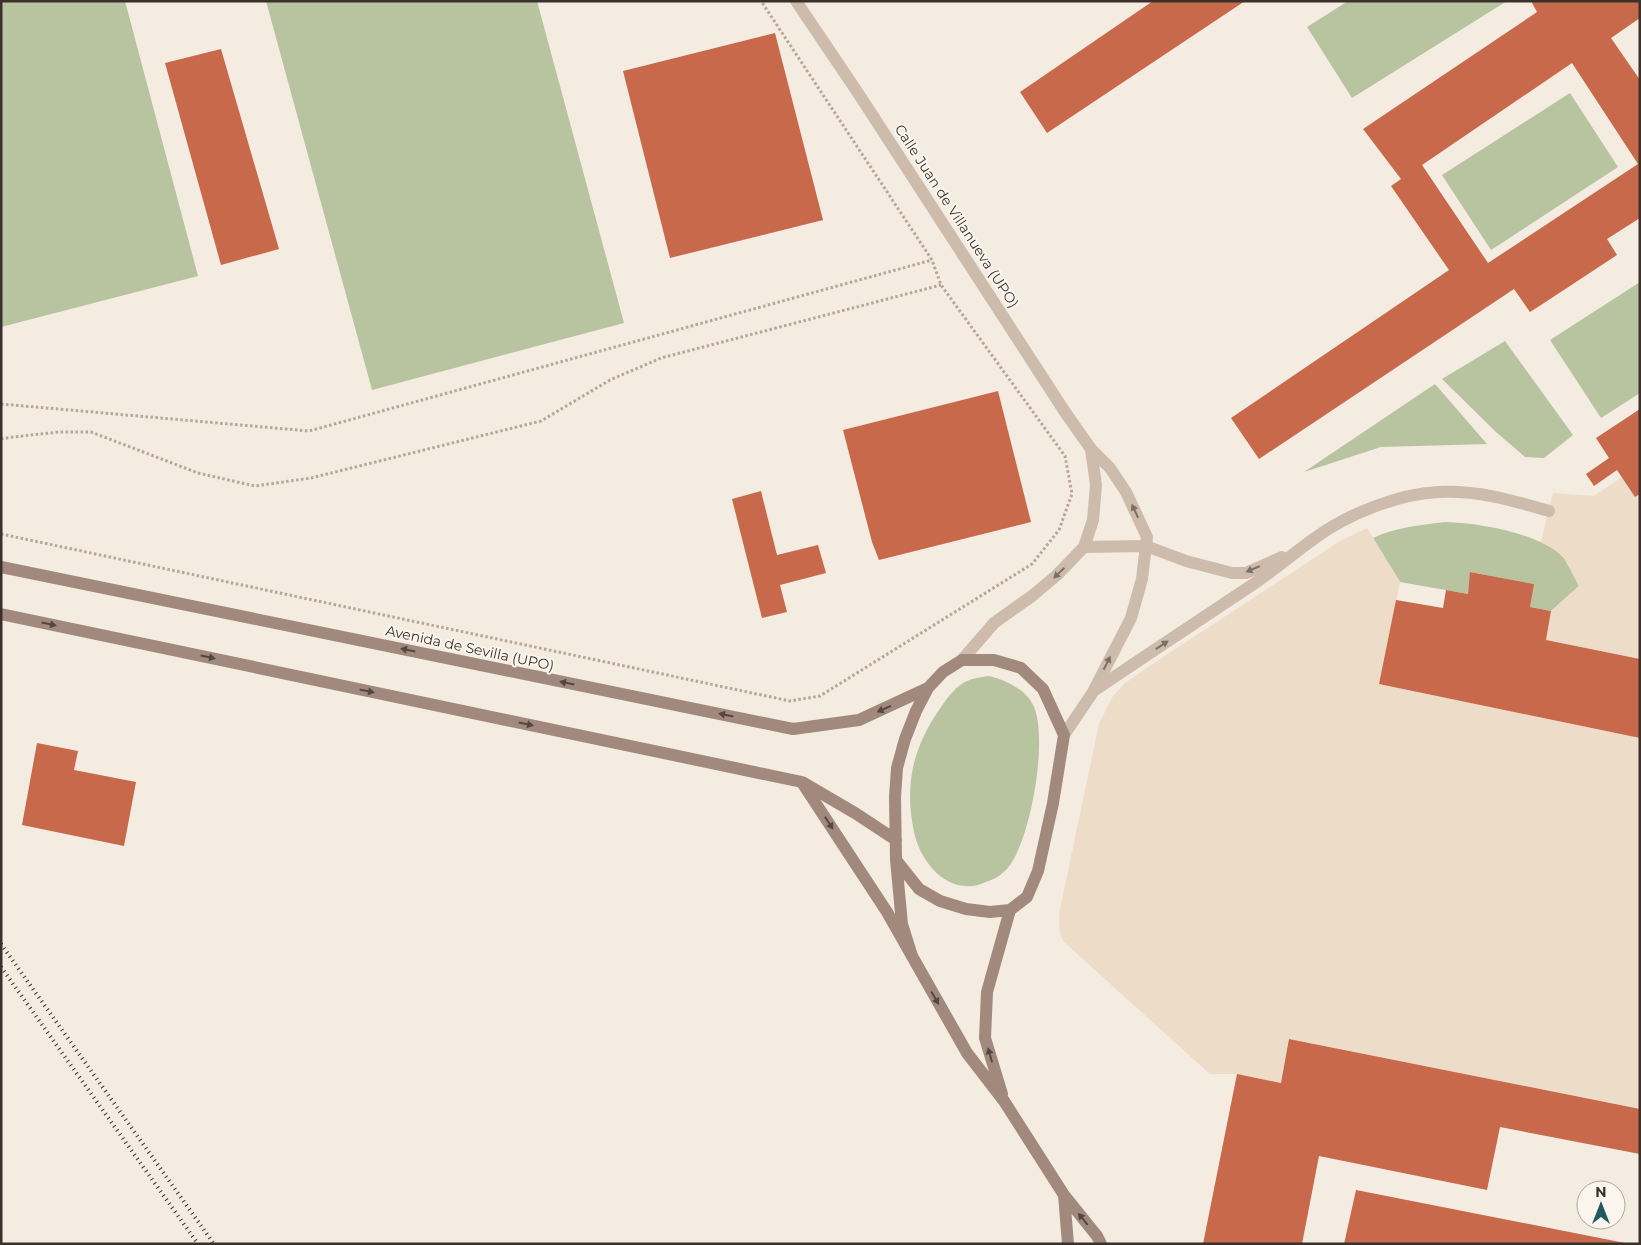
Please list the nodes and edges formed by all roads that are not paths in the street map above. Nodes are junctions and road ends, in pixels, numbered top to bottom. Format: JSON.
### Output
{"nodes":[{"id":1,"x":796,"y":1,"type":"edge"},
{"id":2,"x":1091,"y":449,"type":"junction"},
{"id":3,"x":1549,"y":511,"type":"dead end"},
{"id":4,"x":1146,"y":546,"type":"junction"},
{"id":5,"x":1084,"y":547,"type":"junction"},
{"id":6,"x":1298,"y":551,"type":"junction"},
{"id":7,"x":1,"y":567,"type":"edge"},
{"id":8,"x":1,"y":614,"type":"edge"},
{"id":9,"x":962,"y":660,"type":"junction"},
{"id":10,"x":928,"y":688,"type":"junction"},
{"id":11,"x":1093,"y":692,"type":"junction"},
{"id":12,"x":1064,"y":735,"type":"junction"},
{"id":13,"x":802,"y":782,"type":"junction"},
{"id":14,"x":896,"y":840,"type":"junction"},
{"id":15,"x":896,"y":860,"type":"junction"},
{"id":16,"x":1010,"y":910,"type":"junction"},
{"id":17,"x":912,"y":956,"type":"junction"},
{"id":18,"x":1004,"y":1101,"type":"junction"},
{"id":19,"x":1064,"y":1195,"type":"junction"},
{"id":20,"x":1068,"y":1244,"type":"edge"},
{"id":21,"x":1100,"y":1244,"type":"edge"}],
"edges":[{"from":1,"to":2,"type":"street","name":"Calle Juan de Villanueva (UPO)"},
{"from":4,"to":2,"type":"street","name":"Calle Juan de Villanueva (UPO)","one_way":true},
{"from":2,"to":5,"type":"street"},
{"from":3,"to":6,"type":"street"},
{"from":4,"to":5,"type":"street"},
{"from":6,"to":4,"type":"street","one_way":true},
{"from":11,"to":4,"type":"street","one_way":true},
{"from":5,"to":9,"type":"street","one_way":true},
{"from":11,"to":6,"type":"street","one_way":true},
{"from":10,"to":7,"type":"street","name":"Avenida de Sevilla (UPO)","one_way":true},
{"from":8,"to":13,"type":"street","one_way":true},
{"from":9,"to":10,"type":"street"},
{"from":9,"to":12,"type":"street"},
{"from":10,"to":14,"type":"street"},
{"from":11,"to":12,"type":"street"},
{"from":12,"to":16,"type":"street"},
{"from":13,"to":14,"type":"street"},
{"from":13,"to":17,"type":"street","one_way":true},
{"from":14,"to":15,"type":"street"},
{"from":15,"to":16,"type":"street"},
{"from":15,"to":17,"type":"street"},
{"from":18,"to":16,"type":"street","one_way":true},
{"from":17,"to":18,"type":"street","one_way":true},
{"from":18,"to":19,"type":"street"},
{"from":19,"to":20,"type":"street"},
{"from":21,"to":19,"type":"street","one_way":true}]}
